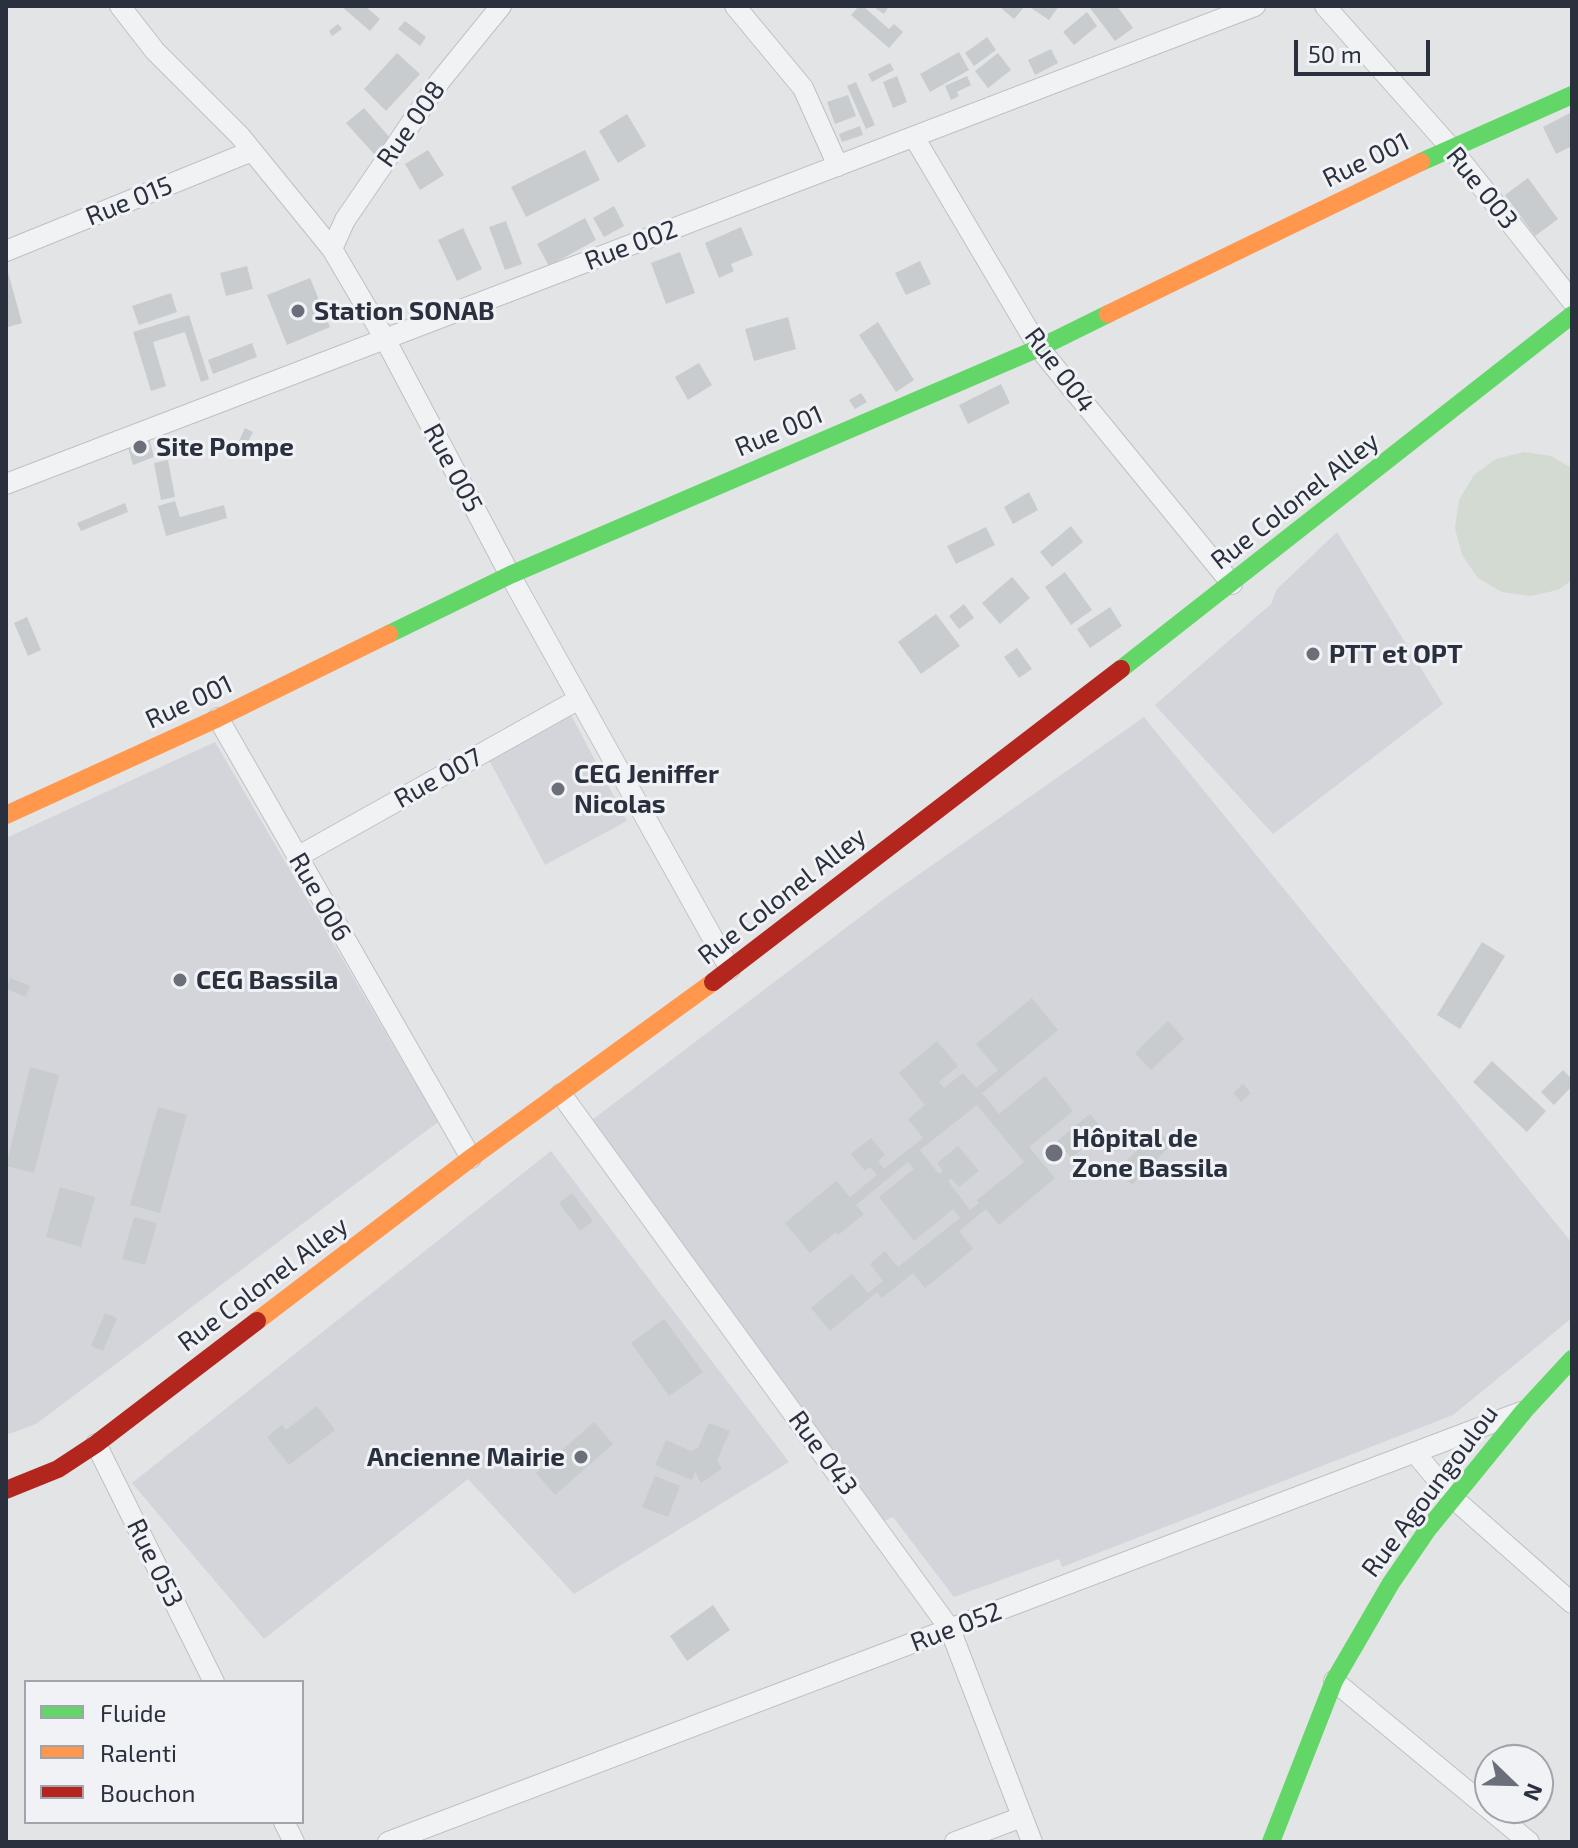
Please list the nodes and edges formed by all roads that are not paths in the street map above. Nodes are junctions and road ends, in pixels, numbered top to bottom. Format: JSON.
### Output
{"nodes":[{"id":1,"x":120,"y":6,"type":"edge"},
{"id":2,"x":501,"y":6,"type":"edge"},
{"id":3,"x":735,"y":6,"type":"edge"},
{"id":4,"x":1255,"y":6,"type":"edge"},
{"id":5,"x":1325,"y":6,"type":"edge"},
{"id":6,"x":1572,"y":95,"type":"edge"},
{"id":7,"x":914,"y":137,"type":"junction"},
{"id":8,"x":1451,"y":148,"type":"junction"},
{"id":9,"x":252,"y":151,"type":"junction"},
{"id":10,"x":838,"y":166,"type":"junction"},
{"id":11,"x":332,"y":249,"type":"junction"},
{"id":12,"x":6,"y":251,"type":"edge"},
{"id":13,"x":1572,"y":301,"type":"edge"},
{"id":14,"x":1572,"y":315,"type":"edge"},
{"id":15,"x":385,"y":339,"type":"junction"},
{"id":16,"x":1039,"y":348,"type":"junction"},
{"id":17,"x":6,"y":484,"type":"edge"},
{"id":18,"x":510,"y":575,"type":"junction"},
{"id":19,"x":1232,"y":584,"type":"junction"},
{"id":20,"x":579,"y":699,"type":"junction"},
{"id":21,"x":218,"y":718,"type":"junction"},
{"id":22,"x":6,"y":815,"type":"edge"},
{"id":23,"x":297,"y":857,"type":"junction"},
{"id":24,"x":730,"y":969,"type":"junction"},
{"id":25,"x":561,"y":1094,"type":"junction"},
{"id":26,"x":471,"y":1158,"type":"junction"},
{"id":27,"x":1572,"y":1359,"type":"edge"},
{"id":28,"x":1524,"y":1411,"type":"junction"},
{"id":29,"x":96,"y":1444,"type":"junction"},
{"id":30,"x":1415,"y":1453,"type":"junction"},
{"id":31,"x":6,"y":1490,"type":"edge"},
{"id":32,"x":1453,"y":1498,"type":"junction"},
{"id":33,"x":1572,"y":1603,"type":"edge"},
{"id":34,"x":950,"y":1629,"type":"junction"},
{"id":35,"x":213,"y":1680,"type":"edge"},
{"id":36,"x":1334,"y":1681,"type":"junction"},
{"id":37,"x":1022,"y":1817,"type":"junction"},
{"id":38,"x":285,"y":1824,"type":"edge"},
{"id":39,"x":294,"y":1842,"type":"edge"},
{"id":40,"x":388,"y":1842,"type":"edge"},
{"id":41,"x":955,"y":1842,"type":"edge"},
{"id":42,"x":1032,"y":1842,"type":"edge"},
{"id":43,"x":1271,"y":1842,"type":"edge"},
{"id":44,"x":1529,"y":1842,"type":"edge"}],
"edges":[{"from":1,"to":9,"type":"street","name":"Rue 005"},
{"from":2,"to":11,"type":"street","name":"Rue 008"},
{"from":3,"to":10,"type":"street"},
{"from":4,"to":7,"type":"street","name":"Rue 002"},
{"from":5,"to":8,"type":"street","name":"Rue 003"},
{"from":6,"to":8,"type":"main road","name":"Rue 001"},
{"from":7,"to":10,"type":"street","name":"Rue 002"},
{"from":7,"to":16,"type":"street","name":"Rue 004"},
{"from":8,"to":13,"type":"street","name":"Rue 003"},
{"from":8,"to":16,"type":"main road","name":"Rue 001"},
{"from":9,"to":11,"type":"street","name":"Rue 005"},
{"from":9,"to":12,"type":"street","name":"Rue 015"},
{"from":10,"to":15,"type":"street","name":"Rue 002"},
{"from":11,"to":15,"type":"street","name":"Rue 005"},
{"from":14,"to":19,"type":"main road","name":"Rue Colonel Alley"},
{"from":15,"to":17,"type":"street","name":"Rue 002"},
{"from":15,"to":18,"type":"street","name":"Rue 005"},
{"from":16,"to":18,"type":"main road","name":"Rue 001"},
{"from":16,"to":19,"type":"street","name":"Rue 004"},
{"from":18,"to":20,"type":"street","name":"Rue 005"},
{"from":18,"to":21,"type":"main road","name":"Rue 001"},
{"from":19,"to":24,"type":"main road","name":"Rue Colonel Alley"},
{"from":20,"to":23,"type":"street","name":"Rue 007"},
{"from":20,"to":24,"type":"street","name":"Rue 005"},
{"from":21,"to":22,"type":"main road","name":"Rue 001"},
{"from":21,"to":23,"type":"street","name":"Rue 006"},
{"from":23,"to":26,"type":"street","name":"Rue 006"},
{"from":24,"to":25,"type":"main road","name":"Rue Colonel Alley"},
{"from":25,"to":26,"type":"main road","name":"Rue Colonel Alley"},
{"from":25,"to":34,"type":"street","name":"Rue 043"},
{"from":26,"to":29,"type":"main road","name":"Rue Colonel Alley"},
{"from":27,"to":28,"type":"main road","name":"Rue Agoungoulou"},
{"from":28,"to":30,"type":"street","name":"Rue 052"},
{"from":28,"to":32,"type":"main road","name":"Rue Agoungoulou"},
{"from":29,"to":31,"type":"main road","name":"Rue Colonel Alley"},
{"from":29,"to":35,"type":"street","name":"Rue 053"},
{"from":30,"to":32,"type":"street"},
{"from":30,"to":34,"type":"street","name":"Rue 052"},
{"from":32,"to":33,"type":"street"},
{"from":32,"to":36,"type":"main road","name":"Rue Agoungoulou"},
{"from":34,"to":37,"type":"street","name":"Rue 043"},
{"from":34,"to":40,"type":"street","name":"Rue 052"},
{"from":36,"to":43,"type":"main road","name":"Rue Agoungoulou"},
{"from":36,"to":44,"type":"street"},
{"from":37,"to":41,"type":"street"},
{"from":37,"to":42,"type":"street","name":"Rue 043"},
{"from":38,"to":39,"type":"street"}]}
